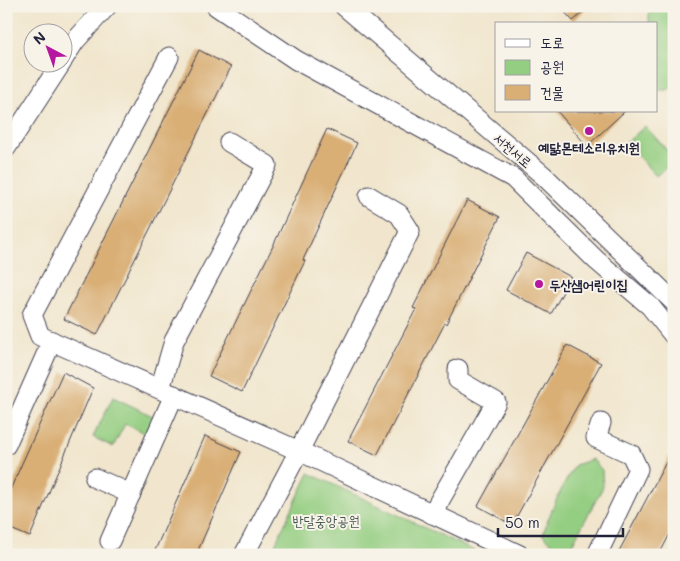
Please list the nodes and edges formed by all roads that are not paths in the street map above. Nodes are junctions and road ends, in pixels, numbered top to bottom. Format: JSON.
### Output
{"nodes":[{"id":1,"x":107,"y":6,"type":"edge"},
{"id":2,"x":216,"y":6,"type":"edge"},
{"id":3,"x":344,"y":6,"type":"edge"},
{"id":4,"x":72,"y":46,"type":"edge"},
{"id":5,"x":169,"y":56,"type":"dead end"},
{"id":6,"x":55,"y":72,"type":"edge"},
{"id":7,"x":229,"y":142,"type":"dead end"},
{"id":8,"x":6,"y":148,"type":"edge"},
{"id":9,"x":370,"y":196,"type":"dead end"},
{"id":10,"x":674,"y":302,"type":"edge"},
{"id":11,"x":674,"y":336,"type":"edge"},
{"id":12,"x":52,"y":341,"type":"junction"},
{"id":13,"x":458,"y":369,"type":"dead end"},
{"id":14,"x":167,"y":392,"type":"junction"},
{"id":15,"x":602,"y":423,"type":"dead end"},
{"id":16,"x":6,"y":445,"type":"edge"},
{"id":17,"x":299,"y":451,"type":"junction"},
{"id":18,"x":95,"y":478,"type":"dead end"},
{"id":19,"x":131,"y":494,"type":"junction"},
{"id":20,"x":432,"y":514,"type":"junction"},
{"id":21,"x":110,"y":541,"type":"dead end"},
{"id":22,"x":244,"y":555,"type":"edge"},
{"id":23,"x":520,"y":555,"type":"edge"},
{"id":24,"x":597,"y":555,"type":"edge"}],
"edges":[{"from":1,"to":4,"type":"street"},
{"from":2,"to":11,"type":"street"},
{"from":3,"to":10,"type":"street","name":"서천서로"},
{"from":5,"to":12,"type":"street"},
{"from":6,"to":8,"type":"street"},
{"from":7,"to":14,"type":"street"},
{"from":9,"to":17,"type":"street"},
{"from":12,"to":14,"type":"street"},
{"from":12,"to":16,"type":"street"},
{"from":13,"to":20,"type":"street"},
{"from":14,"to":17,"type":"street"},
{"from":14,"to":19,"type":"street"},
{"from":15,"to":24,"type":"street"},
{"from":17,"to":20,"type":"street"},
{"from":17,"to":22,"type":"street"},
{"from":18,"to":19,"type":"street"},
{"from":19,"to":21,"type":"street"},
{"from":20,"to":23,"type":"street"}]}
